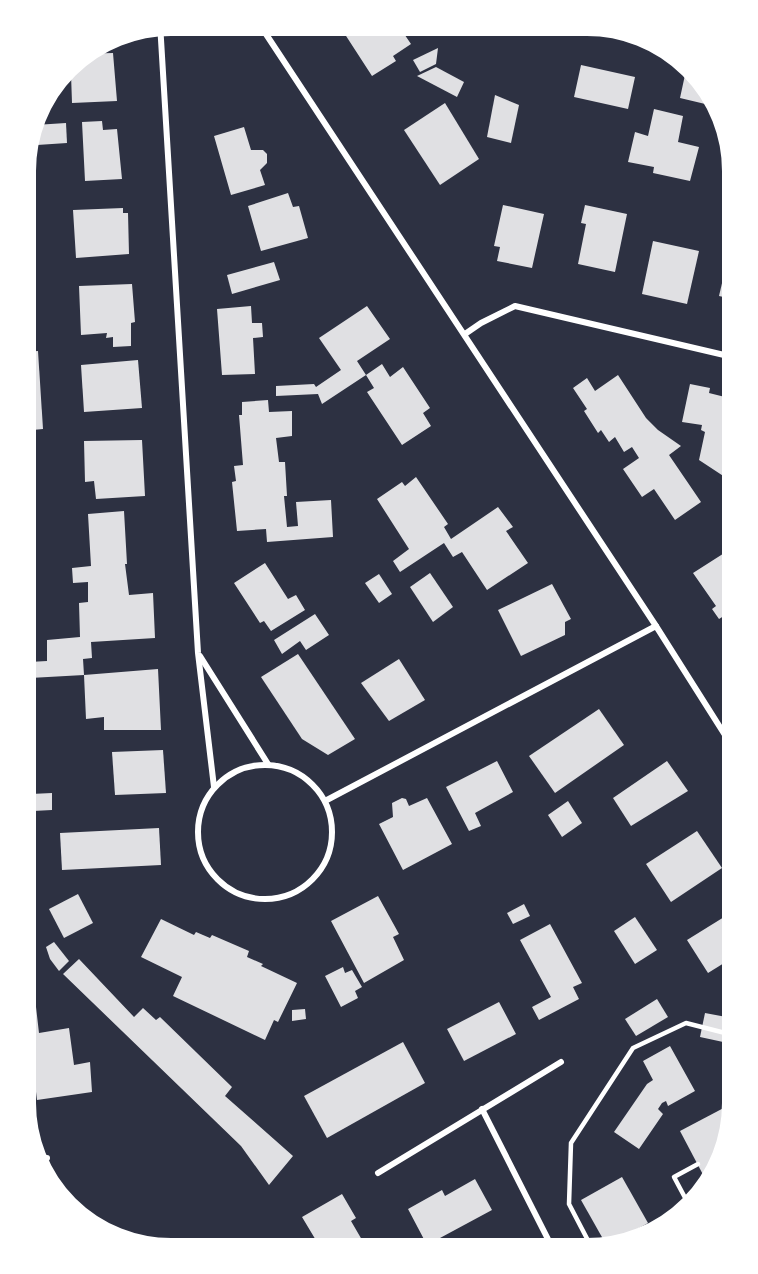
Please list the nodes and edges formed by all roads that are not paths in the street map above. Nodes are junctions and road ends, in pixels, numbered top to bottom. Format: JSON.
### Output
{"nodes":[{"id":1,"x":265,"y":32,"type":"edge"},
{"id":2,"x":161,"y":33,"type":"edge"},
{"id":3,"x":465,"y":334,"type":"junction"},
{"id":4,"x":726,"y":355,"type":"edge"},
{"id":5,"x":656,"y":626,"type":"junction"},
{"id":6,"x":198,"y":653,"type":"junction"},
{"id":7,"x":726,"y":737,"type":"edge"},
{"id":8,"x":268,"y":764,"type":"junction"},
{"id":9,"x":214,"y":787,"type":"junction"},
{"id":10,"x":325,"y":801,"type":"junction"},
{"id":11,"x":726,"y":1033,"type":"edge"},
{"id":12,"x":561,"y":1062,"type":"dead end"},
{"id":13,"x":482,"y":1109,"type":"junction"},
{"id":14,"x":42,"y":1158,"type":"edge"},
{"id":15,"x":47,"y":1158,"type":"dead end"},
{"id":16,"x":698,"y":1164,"type":"dead end"},
{"id":17,"x":378,"y":1173,"type":"dead end"},
{"id":18,"x":687,"y":1201,"type":"edge"},
{"id":19,"x":549,"y":1242,"type":"edge"},
{"id":20,"x":589,"y":1242,"type":"edge"}],
"edges":[{"from":1,"to":3,"type":"street"},
{"from":2,"to":6,"type":"street"},
{"from":3,"to":4,"type":"street"},
{"from":3,"to":5,"type":"street"},
{"from":5,"to":7,"type":"street"},
{"from":5,"to":10,"type":"street"},
{"from":6,"to":8,"type":"street"},
{"from":6,"to":9,"type":"street"},
{"from":8,"to":9,"type":"street"},
{"from":8,"to":10,"type":"street"},
{"from":9,"to":10,"type":"street"},
{"from":11,"to":20,"type":"lane"},
{"from":12,"to":13,"type":"street"},
{"from":13,"to":17,"type":"street"},
{"from":13,"to":19,"type":"street"},
{"from":14,"to":15,"type":"street"},
{"from":16,"to":18,"type":"lane"}]}
